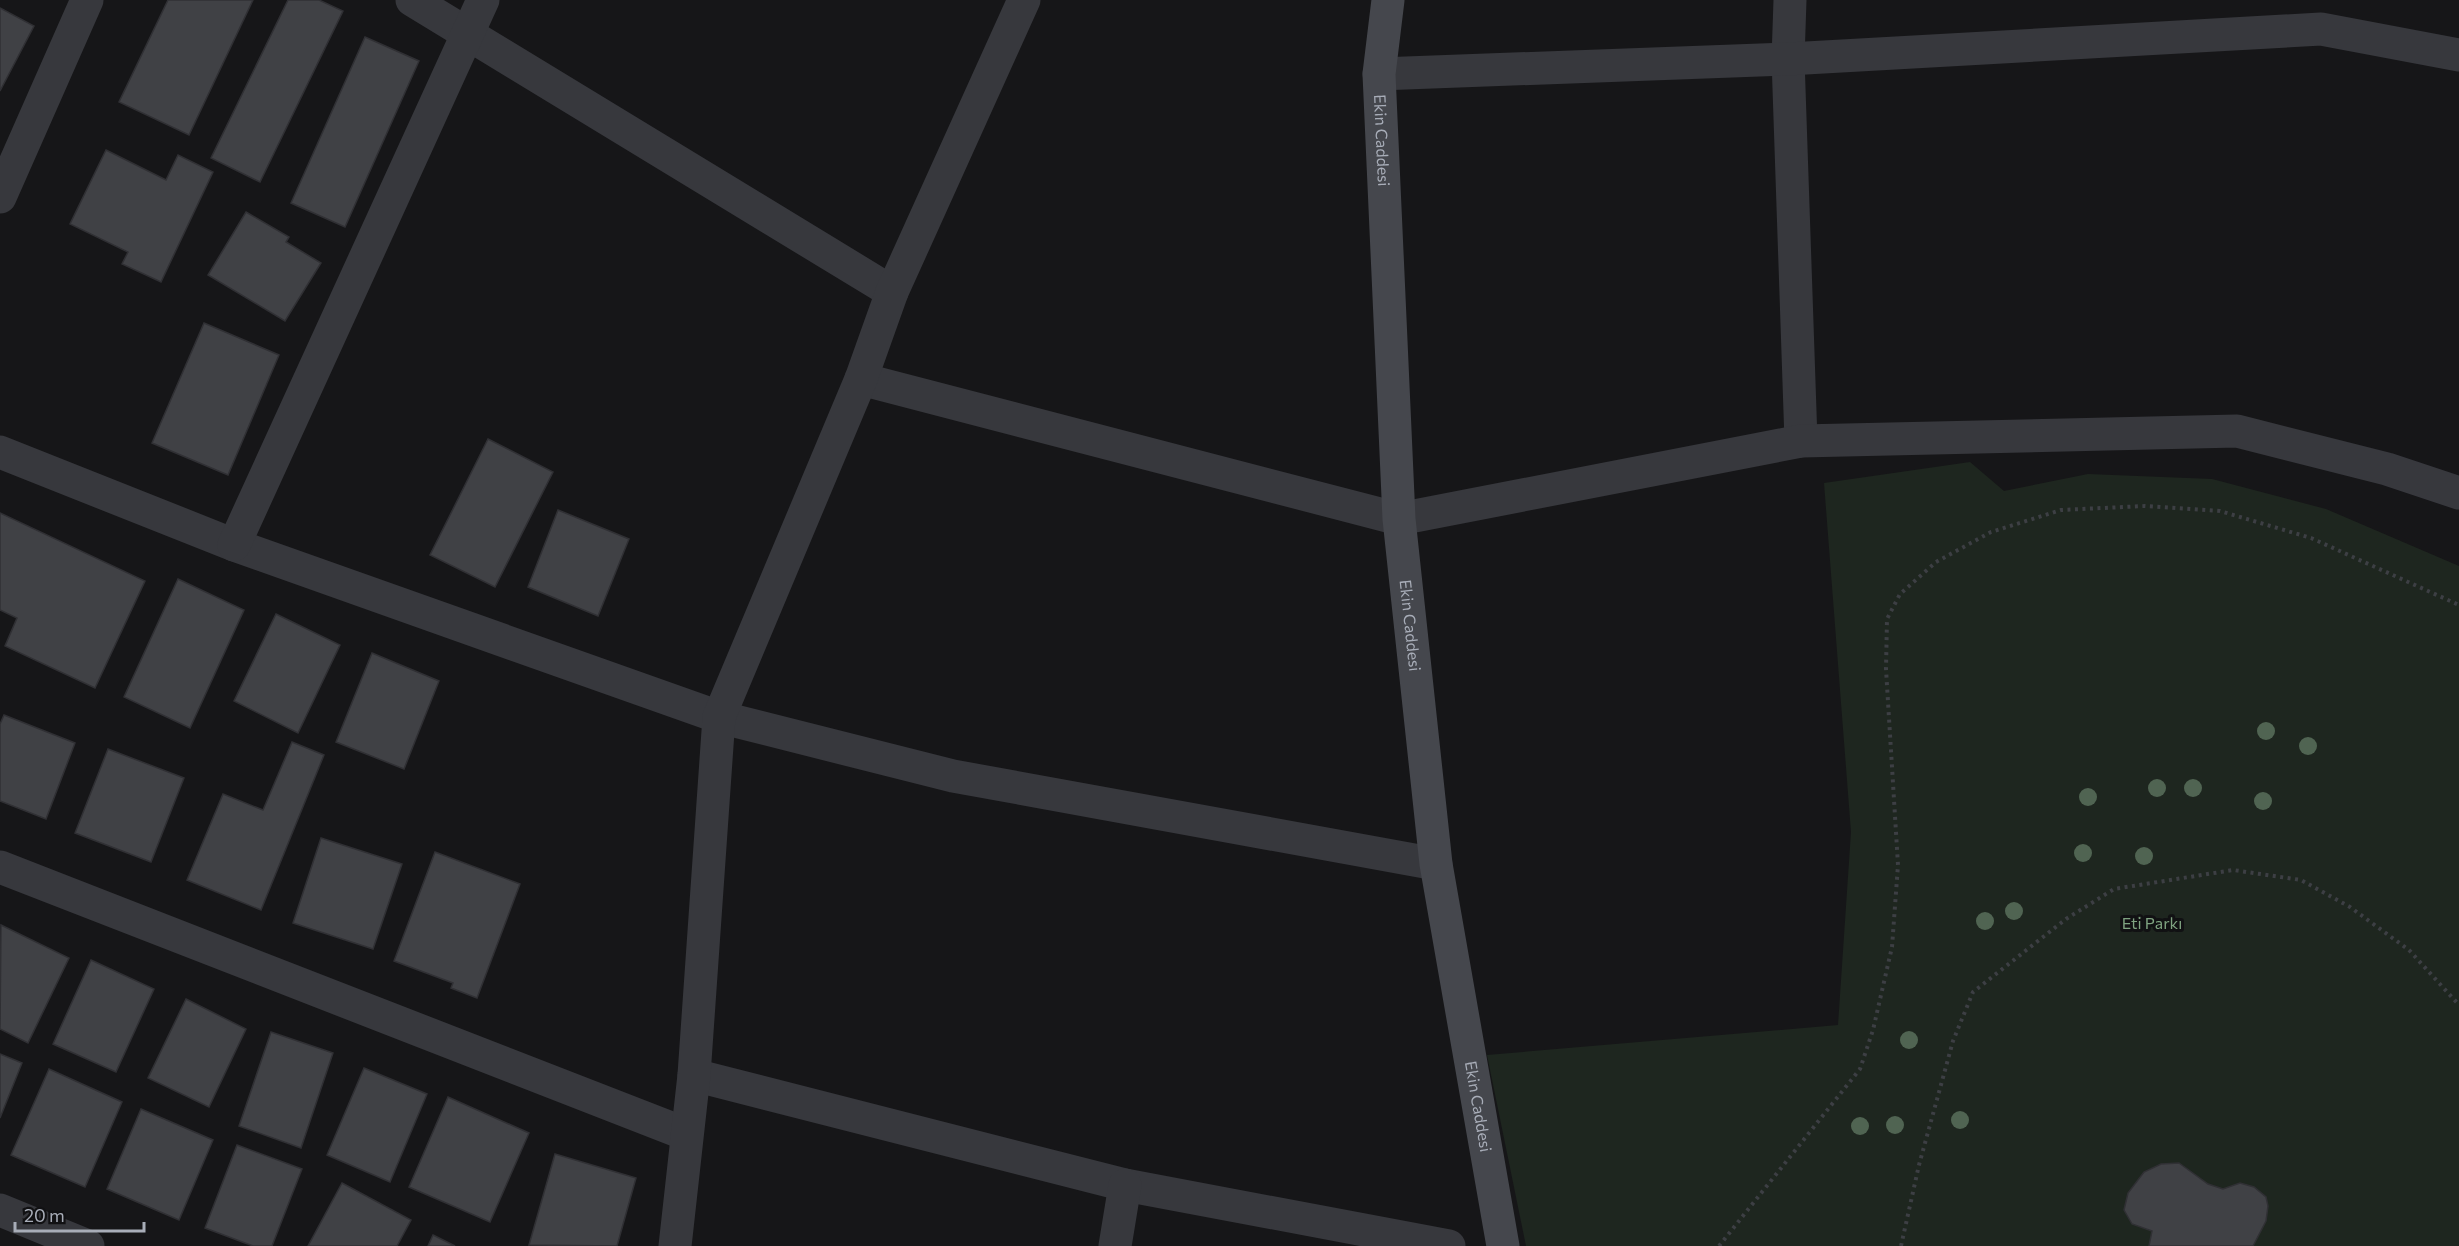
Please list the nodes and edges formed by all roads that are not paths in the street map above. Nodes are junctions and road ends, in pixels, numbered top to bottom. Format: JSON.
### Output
{"nodes":[{"id":1,"x":87,"y":0,"type":"edge"},
{"id":2,"x":412,"y":0,"type":"edge"},
{"id":3,"x":483,"y":0,"type":"edge"},
{"id":4,"x":1024,"y":0,"type":"edge"},
{"id":5,"x":1388,"y":0,"type":"edge"},
{"id":6,"x":1791,"y":0,"type":"edge"},
{"id":7,"x":467,"y":33,"type":"junction"},
{"id":8,"x":2459,"y":55,"type":"edge"},
{"id":9,"x":1788,"y":59,"type":"junction"},
{"id":10,"x":1379,"y":74,"type":"junction"},
{"id":11,"x":0,"y":197,"type":"edge"},
{"id":12,"x":892,"y":292,"type":"junction"},
{"id":13,"x":861,"y":379,"type":"junction"},
{"id":14,"x":1802,"y":441,"type":"junction"},
{"id":15,"x":0,"y":452,"type":"edge"},
{"id":16,"x":2459,"y":493,"type":"edge"},
{"id":17,"x":1400,"y":519,"type":"junction"},
{"id":18,"x":234,"y":546,"type":"junction"},
{"id":19,"x":719,"y":717,"type":"junction"},
{"id":20,"x":1436,"y":864,"type":"junction"},
{"id":21,"x":0,"y":867,"type":"edge"},
{"id":22,"x":694,"y":1075,"type":"junction"},
{"id":23,"x":686,"y":1134,"type":"junction"},
{"id":24,"x":1125,"y":1185,"type":"junction"},
{"id":25,"x":0,"y":1210,"type":"edge"},
{"id":26,"x":88,"y":1246,"type":"edge"},
{"id":27,"x":675,"y":1246,"type":"edge"},
{"id":28,"x":1115,"y":1246,"type":"edge"},
{"id":29,"x":1449,"y":1246,"type":"edge"},
{"id":30,"x":1503,"y":1246,"type":"edge"}],
"edges":[{"from":1,"to":11,"type":"street"},
{"from":2,"to":7,"type":"street"},
{"from":3,"to":7,"type":"street"},
{"from":4,"to":12,"type":"street"},
{"from":5,"to":10,"type":"street","name":"Ekin Caddesi"},
{"from":6,"to":9,"type":"street"},
{"from":7,"to":12,"type":"street"},
{"from":7,"to":18,"type":"street"},
{"from":8,"to":9,"type":"street"},
{"from":9,"to":10,"type":"street"},
{"from":9,"to":14,"type":"street"},
{"from":10,"to":17,"type":"street","name":"Ekin Caddesi"},
{"from":12,"to":13,"type":"street"},
{"from":13,"to":17,"type":"street"},
{"from":13,"to":19,"type":"street"},
{"from":14,"to":16,"type":"street"},
{"from":14,"to":17,"type":"street"},
{"from":15,"to":18,"type":"street"},
{"from":17,"to":20,"type":"street","name":"Ekin Caddesi"},
{"from":18,"to":19,"type":"street"},
{"from":19,"to":20,"type":"street"},
{"from":19,"to":22,"type":"street"},
{"from":20,"to":30,"type":"street","name":"Ekin Caddesi"},
{"from":21,"to":23,"type":"street"},
{"from":22,"to":23,"type":"street"},
{"from":22,"to":24,"type":"street"},
{"from":23,"to":27,"type":"street"},
{"from":24,"to":28,"type":"street"},
{"from":24,"to":29,"type":"street"},
{"from":25,"to":26,"type":"street"}]}
